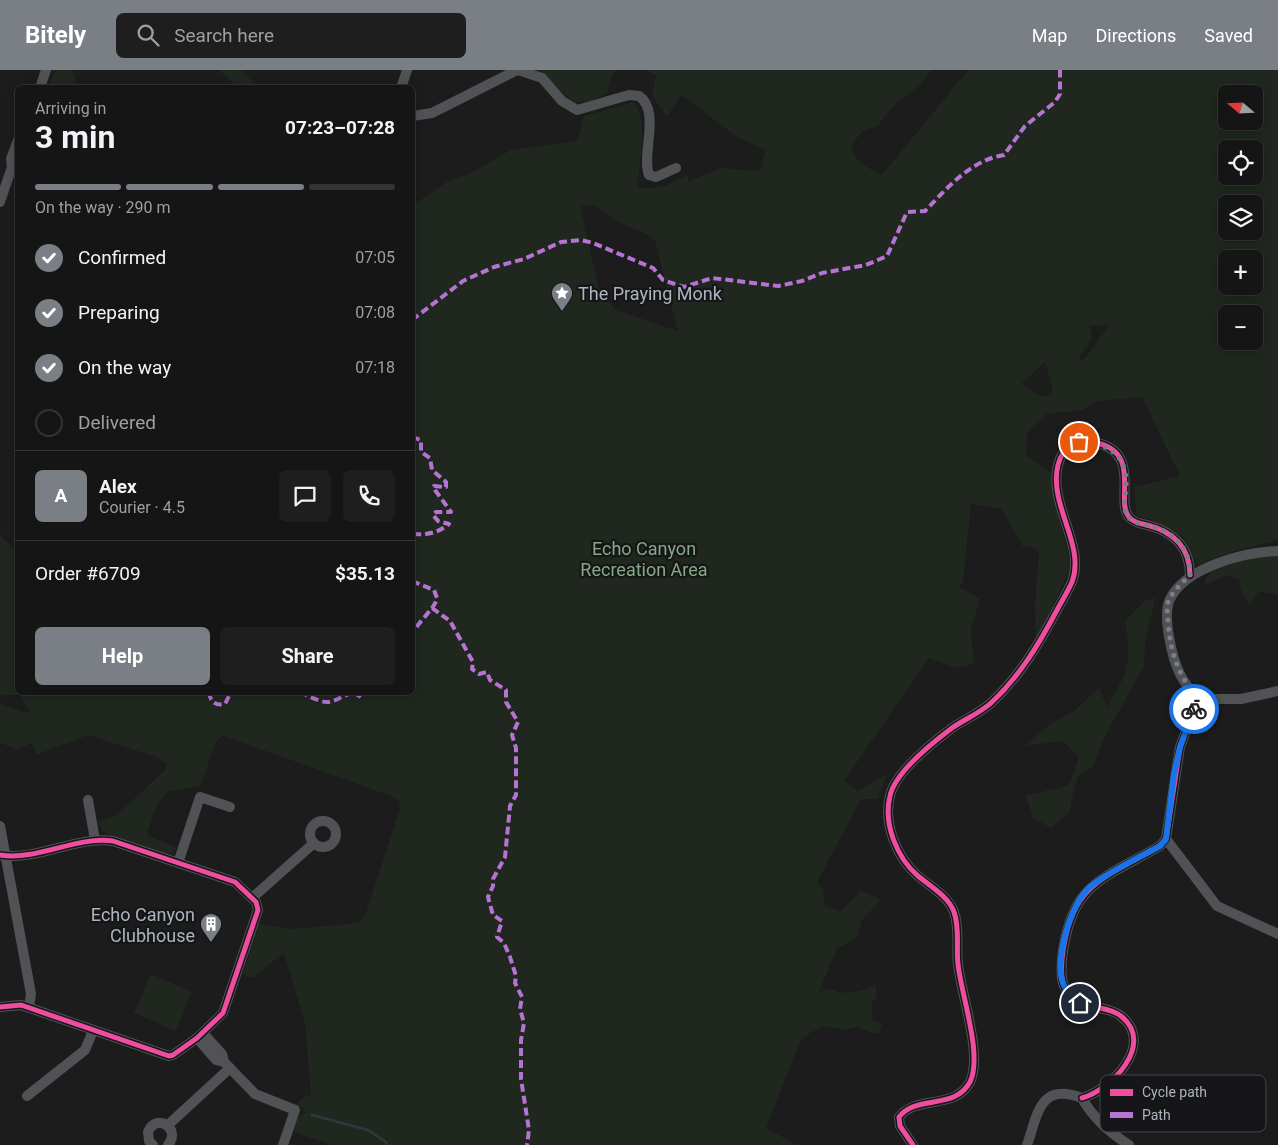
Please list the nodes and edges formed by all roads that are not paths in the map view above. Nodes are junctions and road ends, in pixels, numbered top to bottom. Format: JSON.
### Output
{"nodes":[{"id":1,"x":46,"y":70,"type":"edge"},
{"id":2,"x":407,"y":70,"type":"edge"},
{"id":3,"x":518,"y":70,"type":"edge"},
{"id":4,"x":41,"y":85,"type":"edge"},
{"id":5,"x":402,"y":85,"type":"edge"},
{"id":6,"x":415,"y":116,"type":"edge"},
{"id":7,"x":15,"y":148,"type":"edge"},
{"id":8,"x":15,"y":164,"type":"edge"},
{"id":9,"x":676,"y":168,"type":"dead end"},
{"id":10,"x":4,"y":177,"type":"edge"},
{"id":11,"x":0,"y":202,"type":"edge"},
{"id":12,"x":1278,"y":551,"type":"edge"},
{"id":13,"x":1190,"y":575,"type":"junction"},
{"id":14,"x":1278,"y":691,"type":"edge"},
{"id":15,"x":1198,"y":699,"type":"junction"},
{"id":16,"x":88,"y":800,"type":"dead end"},
{"id":17,"x":230,"y":807,"type":"dead end"},
{"id":18,"x":0,"y":826,"type":"edge"},
{"id":19,"x":1166,"y":839,"type":"junction"},
{"id":20,"x":95,"y":840,"type":"junction"},
{"id":21,"x":314,"y":844,"type":"dead end"},
{"id":22,"x":3,"y":855,"type":"edge"},
{"id":23,"x":178,"y":863,"type":"junction"},
{"id":24,"x":252,"y":898,"type":"junction"},
{"id":25,"x":1278,"y":934,"type":"edge"},
{"id":26,"x":0,"y":1007,"type":"edge"},
{"id":27,"x":29,"y":1007,"type":"junction"},
{"id":28,"x":93,"y":1031,"type":"junction"},
{"id":29,"x":200,"y":1036,"type":"junction"},
{"id":30,"x":227,"y":1065,"type":"junction"},
{"id":31,"x":1117,"y":1075,"type":"edge"},
{"id":32,"x":1100,"y":1089,"type":"edge"},
{"id":33,"x":27,"y":1096,"type":"dead end"},
{"id":34,"x":1082,"y":1098,"type":"junction"},
{"id":35,"x":1100,"y":1122,"type":"edge"},
{"id":36,"x":168,"y":1125,"type":"junction"},
{"id":37,"x":1111,"y":1132,"type":"edge"},
{"id":38,"x":152,"y":1145,"type":"edge"},
{"id":39,"x":168,"y":1145,"type":"edge"},
{"id":40,"x":283,"y":1145,"type":"edge"},
{"id":41,"x":913,"y":1145,"type":"edge"},
{"id":42,"x":1027,"y":1145,"type":"edge"},
{"id":43,"x":1129,"y":1145,"type":"edge"}],
"edges":[{"from":1,"to":4,"type":"street"},
{"from":2,"to":5,"type":"street"},
{"from":3,"to":6,"type":"street"},
{"from":3,"to":9,"type":"street"},
{"from":7,"to":8,"type":"street"},
{"from":8,"to":10,"type":"street"},
{"from":10,"to":11,"type":"street"},
{"from":12,"to":13,"type":"street"},
{"from":13,"to":15,"type":"street"},
{"from":13,"to":41,"type":"street"},
{"from":14,"to":15,"type":"street"},
{"from":15,"to":19,"type":"street"},
{"from":16,"to":20,"type":"street"},
{"from":17,"to":23,"type":"street"},
{"from":18,"to":22,"type":"street"},
{"from":19,"to":25,"type":"street"},
{"from":19,"to":31,"type":"street"},
{"from":20,"to":22,"type":"street"},
{"from":20,"to":23,"type":"street"},
{"from":21,"to":24,"type":"street"},
{"from":22,"to":27,"type":"street"},
{"from":23,"to":24,"type":"street"},
{"from":24,"to":29,"type":"street"},
{"from":26,"to":27,"type":"street"},
{"from":27,"to":28,"type":"street"},
{"from":28,"to":29,"type":"street"},
{"from":28,"to":33,"type":"street"},
{"from":29,"to":30,"type":"street"},
{"from":30,"to":36,"type":"street"},
{"from":30,"to":40,"type":"street"},
{"from":32,"to":34,"type":"street"},
{"from":34,"to":35,"type":"street"},
{"from":34,"to":42,"type":"street"},
{"from":36,"to":38,"type":"street"},
{"from":36,"to":39,"type":"street"},
{"from":37,"to":43,"type":"street"}]}
